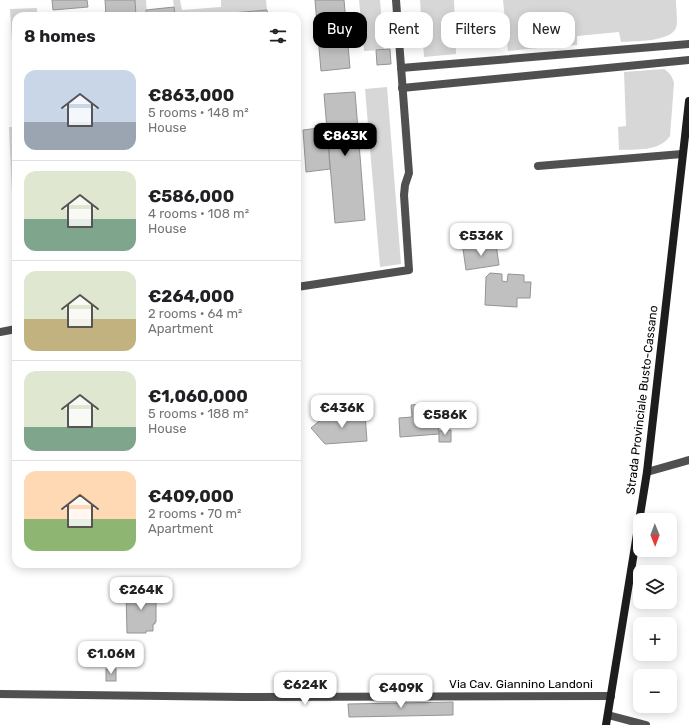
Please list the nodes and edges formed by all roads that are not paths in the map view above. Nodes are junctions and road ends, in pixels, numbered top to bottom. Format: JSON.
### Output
{"nodes":[{"id":1,"x":396,"y":0,"type":"edge"},
{"id":2,"x":689,"y":44,"type":"edge"},
{"id":3,"x":689,"y":60,"type":"edge"},
{"id":4,"x":401,"y":68,"type":"junction"},
{"id":5,"x":402,"y":88,"type":"junction"},
{"id":6,"x":689,"y":101,"type":"edge"},
{"id":7,"x":682,"y":154,"type":"junction"},
{"id":8,"x":538,"y":166,"type":"dead end"},
{"id":9,"x":301,"y":286,"type":"edge"},
{"id":10,"x":12,"y":330,"type":"edge"},
{"id":11,"x":0,"y":332,"type":"edge"},
{"id":12,"x":689,"y":460,"type":"edge"},
{"id":13,"x":646,"y":472,"type":"junction"},
{"id":14,"x":0,"y":694,"type":"edge"},
{"id":15,"x":611,"y":696,"type":"junction"},
{"id":16,"x":608,"y":715,"type":"junction"},
{"id":17,"x":606,"y":725,"type":"edge"},
{"id":18,"x":646,"y":725,"type":"edge"}],
"edges":[{"from":1,"to":4,"type":"street"},
{"from":2,"to":4,"type":"street"},
{"from":3,"to":5,"type":"street"},
{"from":4,"to":5,"type":"street"},
{"from":5,"to":9,"type":"street"},
{"from":6,"to":7,"type":"main road","name":"Strada Provinciale Busto-Cassano"},
{"from":7,"to":8,"type":"street"},
{"from":7,"to":13,"type":"main road","name":"Strada Provinciale Busto-Cassano"},
{"from":10,"to":11,"type":"street"},
{"from":12,"to":13,"type":"street"},
{"from":13,"to":15,"type":"main road","name":"Strada Provinciale Busto-Cassano"},
{"from":14,"to":15,"type":"street","name":"Via Cav. Giannino Landoni"},
{"from":15,"to":16,"type":"main road","name":"Strada Provinciale Busto-Cassano"},
{"from":16,"to":17,"type":"main road","name":"Strada Provinciale Busto-Cassano"},
{"from":16,"to":18,"type":"street"}]}
